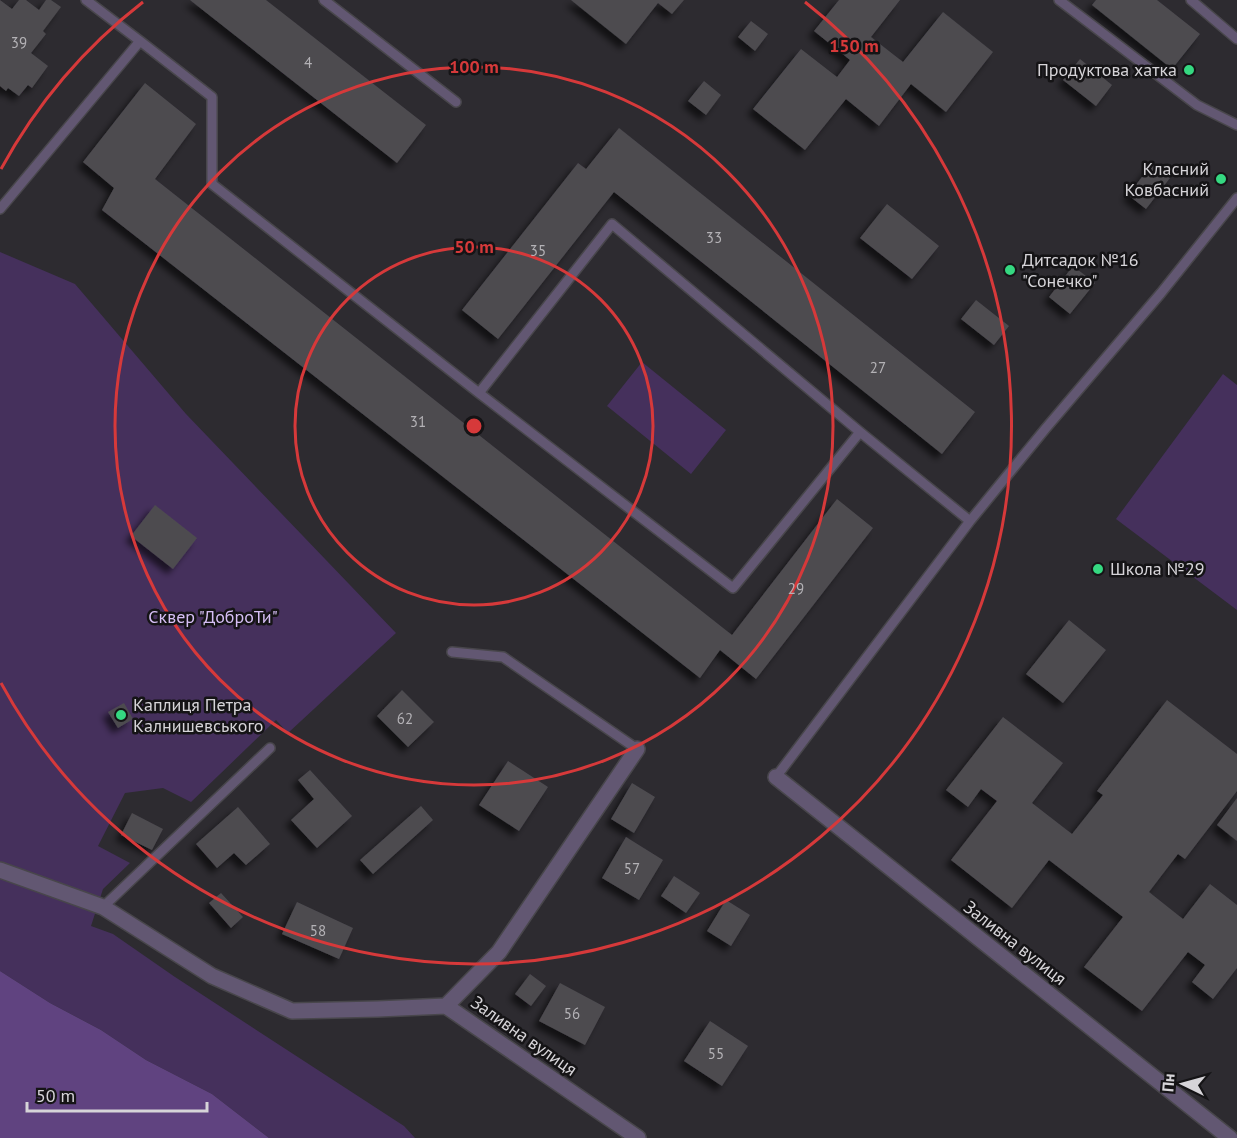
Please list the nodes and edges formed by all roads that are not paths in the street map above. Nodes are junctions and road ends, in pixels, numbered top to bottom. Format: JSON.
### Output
{"nodes":[{"id":1,"x":86,"y":0,"type":"edge"},
{"id":2,"x":324,"y":0,"type":"edge"},
{"id":3,"x":1059,"y":0,"type":"edge"},
{"id":4,"x":1191,"y":0,"type":"edge"},
{"id":5,"x":1237,"y":39,"type":"edge"},
{"id":6,"x":140,"y":41,"type":"junction"},
{"id":7,"x":456,"y":102,"type":"dead end"},
{"id":8,"x":1237,"y":126,"type":"edge"},
{"id":9,"x":1237,"y":198,"type":"edge"},
{"id":10,"x":0,"y":209,"type":"edge"},
{"id":11,"x":479,"y":393,"type":"junction"},
{"id":12,"x":860,"y":432,"type":"junction"},
{"id":13,"x":970,"y":521,"type":"junction"},
{"id":14,"x":452,"y":652,"type":"dead end"},
{"id":15,"x":270,"y":748,"type":"dead end"},
{"id":16,"x":637,"y":749,"type":"joint"},
{"id":17,"x":776,"y":777,"type":"joint"},
{"id":18,"x":0,"y":870,"type":"edge"},
{"id":19,"x":103,"y":907,"type":"junction"},
{"id":20,"x":446,"y":1005,"type":"junction"},
{"id":21,"x":638,"y":1138,"type":"edge"},
{"id":22,"x":1230,"y":1138,"type":"edge"}],
"edges":[{"from":1,"to":6,"type":"lane"},
{"from":2,"to":7,"type":"lane"},
{"from":3,"to":8,"type":"lane"},
{"from":4,"to":5,"type":"lane"},
{"from":6,"to":10,"type":"lane"},
{"from":6,"to":11,"type":"lane"},
{"from":9,"to":13,"type":"lane"},
{"from":11,"to":12,"type":"lane"},
{"from":11,"to":12,"type":"lane"},
{"from":12,"to":13,"type":"lane"},
{"from":13,"to":17,"type":"lane"},
{"from":14,"to":16,"type":"lane"},
{"from":15,"to":19,"type":"lane"},
{"from":16,"to":20,"type":"street","name":"Заливна вулиця"},
{"from":17,"to":22,"type":"street","name":"Заливна вулиця"},
{"from":18,"to":19,"type":"street"},
{"from":19,"to":20,"type":"street"},
{"from":20,"to":21,"type":"street","name":"Заливна вулиця"}]}
